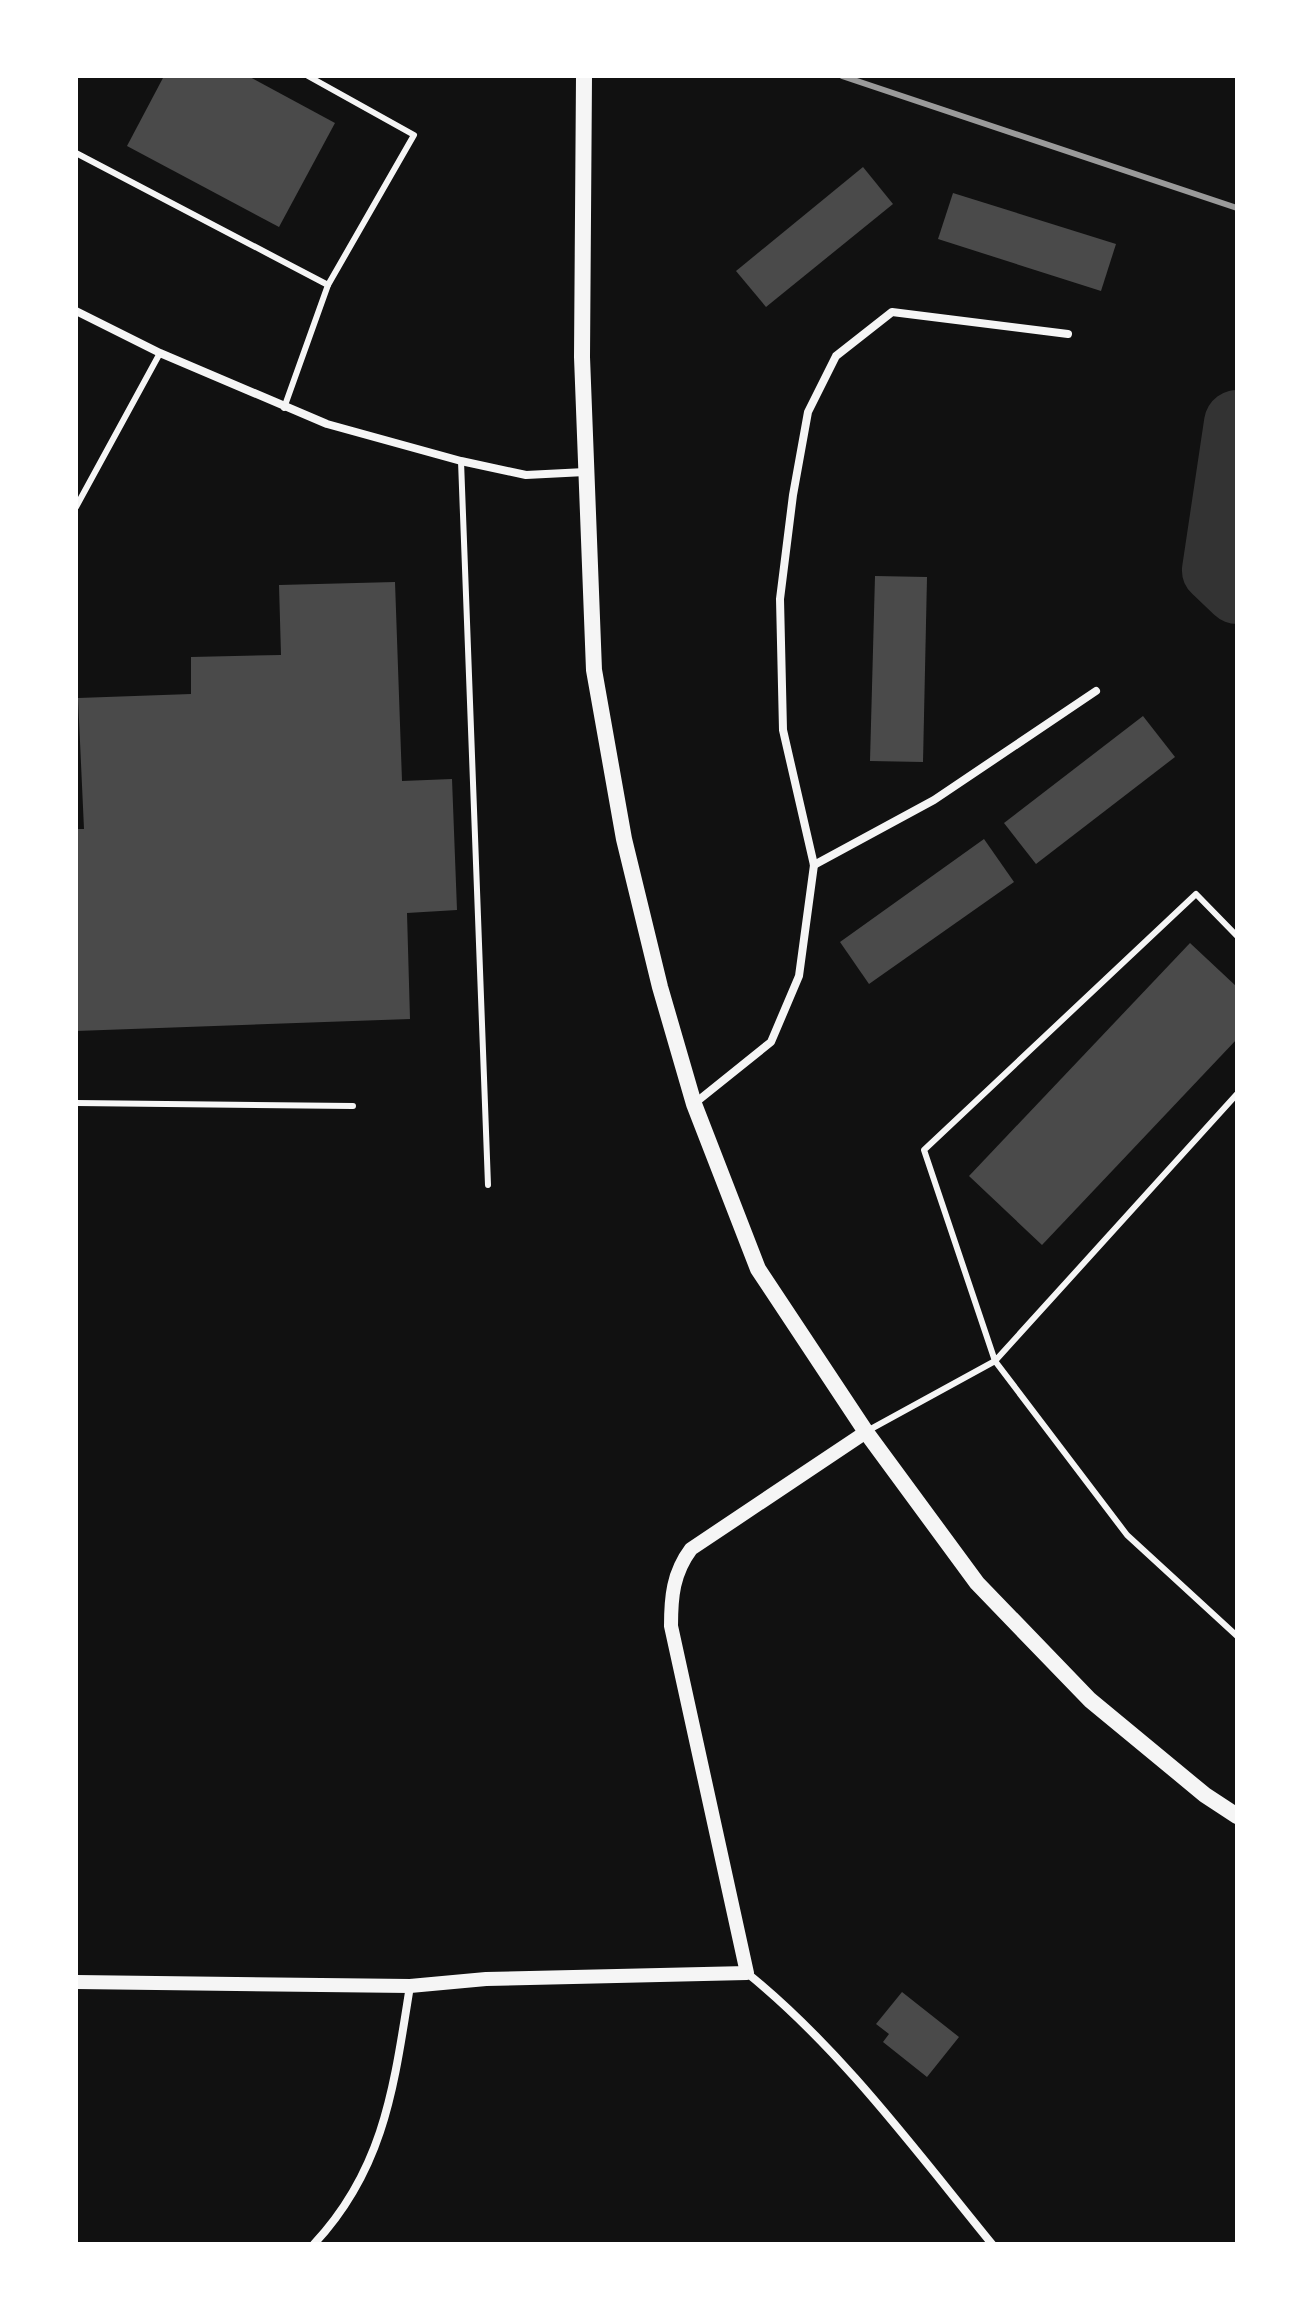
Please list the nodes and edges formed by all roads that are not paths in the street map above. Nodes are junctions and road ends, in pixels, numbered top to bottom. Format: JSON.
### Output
{"nodes":[{"id":1,"x":308,"y":76,"type":"edge"},
{"id":2,"x":584,"y":76,"type":"edge"},
{"id":3,"x":76,"y":153,"type":"edge"},
{"id":4,"x":328,"y":285,"type":"junction"},
{"id":5,"x":76,"y":311,"type":"edge"},
{"id":6,"x":1068,"y":334,"type":"dead end"},
{"id":7,"x":160,"y":353,"type":"junction"},
{"id":8,"x":284,"y":408,"type":"junction"},
{"id":9,"x":461,"y":461,"type":"junction"},
{"id":10,"x":585,"y":472,"type":"junction"},
{"id":11,"x":76,"y":507,"type":"edge"},
{"id":12,"x":1096,"y":691,"type":"dead end"},
{"id":13,"x":814,"y":865,"type":"junction"},
{"id":14,"x":1237,"y":936,"type":"edge"},
{"id":15,"x":1237,"y":1094,"type":"edge"},
{"id":16,"x":76,"y":1103,"type":"edge"},
{"id":17,"x":694,"y":1104,"type":"junction"},
{"id":18,"x":353,"y":1106,"type":"dead end"},
{"id":19,"x":488,"y":1185,"type":"dead end"},
{"id":20,"x":995,"y":1361,"type":"junction"},
{"id":21,"x":866,"y":1432,"type":"junction"},
{"id":22,"x":1237,"y":1636,"type":"edge"},
{"id":23,"x":1237,"y":1816,"type":"edge"},
{"id":24,"x":747,"y":1973,"type":"junction"},
{"id":25,"x":76,"y":1982,"type":"edge"},
{"id":26,"x":410,"y":1986,"type":"junction"},
{"id":27,"x":314,"y":2244,"type":"edge"},
{"id":28,"x":992,"y":2244,"type":"edge"}],
"edges":[{"from":1,"to":4,"type":"lane"},
{"from":2,"to":10,"type":"main road"},
{"from":3,"to":4,"type":"lane"},
{"from":4,"to":8,"type":"lane"},
{"from":5,"to":7,"type":"street"},
{"from":6,"to":13,"type":"street"},
{"from":7,"to":8,"type":"street"},
{"from":7,"to":11,"type":"lane"},
{"from":8,"to":9,"type":"street"},
{"from":9,"to":10,"type":"street"},
{"from":9,"to":19,"type":"lane"},
{"from":10,"to":17,"type":"main road"},
{"from":12,"to":13,"type":"street"},
{"from":13,"to":17,"type":"street"},
{"from":14,"to":20,"type":"lane"},
{"from":15,"to":20,"type":"lane"},
{"from":16,"to":18,"type":"lane"},
{"from":17,"to":21,"type":"main road"},
{"from":20,"to":21,"type":"lane"},
{"from":20,"to":22,"type":"lane"},
{"from":21,"to":23,"type":"main road"},
{"from":21,"to":24,"type":"street"},
{"from":24,"to":26,"type":"street"},
{"from":24,"to":28,"type":"street"},
{"from":25,"to":26,"type":"street"},
{"from":26,"to":27,"type":"street"}]}
